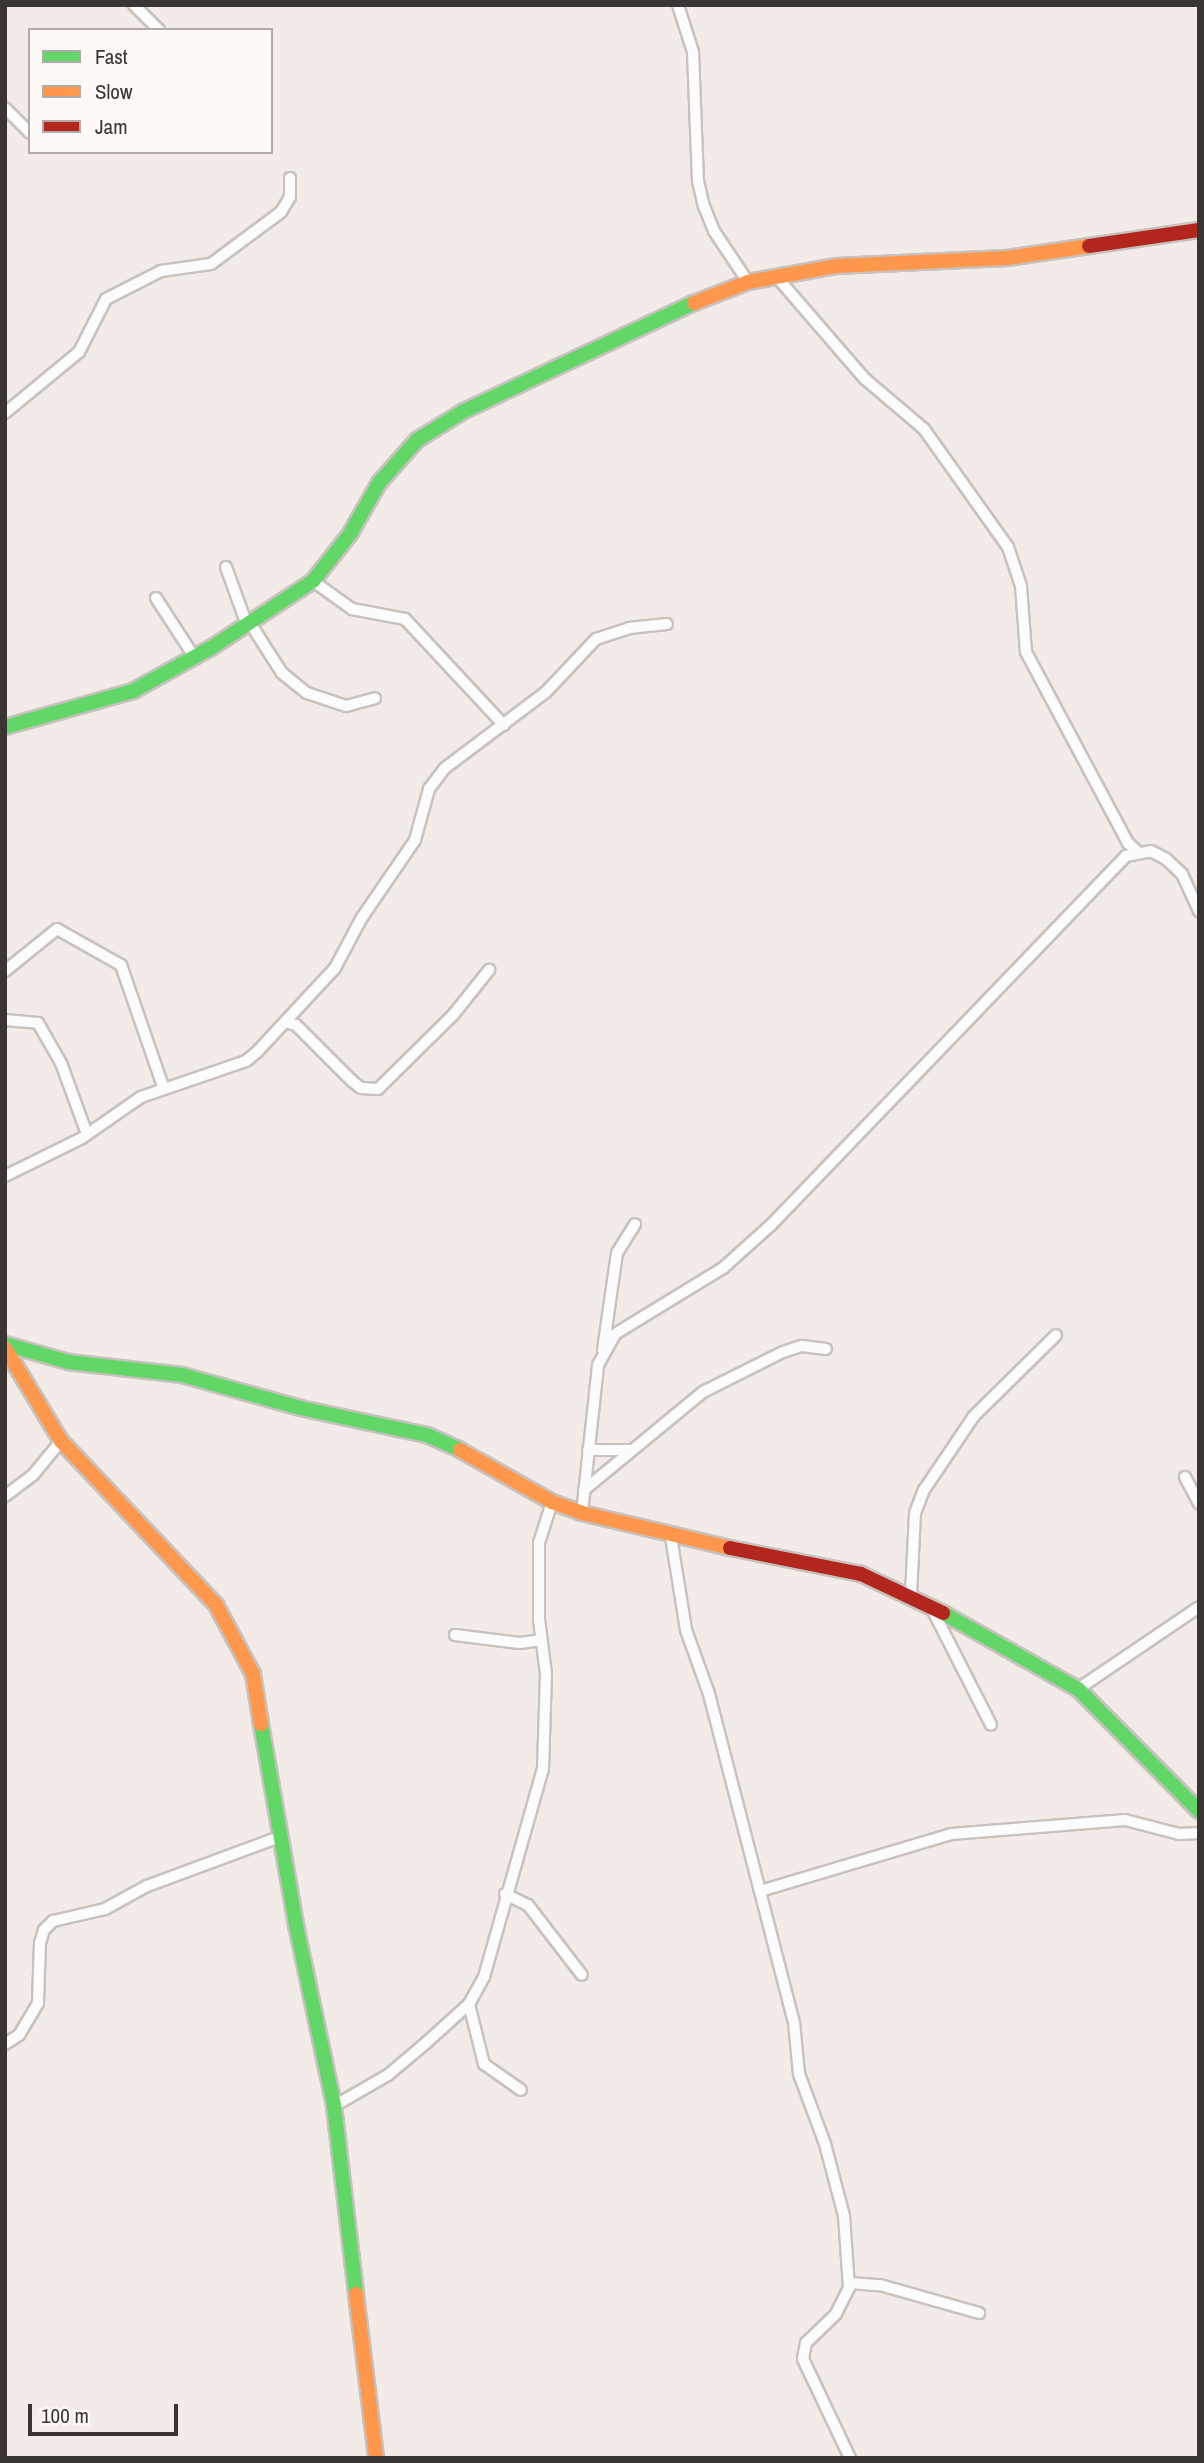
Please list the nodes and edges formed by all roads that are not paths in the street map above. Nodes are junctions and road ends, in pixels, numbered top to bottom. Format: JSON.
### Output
{"nodes":[{"id":1,"x":134,"y":5,"type":"edge"},
{"id":2,"x":678,"y":5,"type":"edge"},
{"id":3,"x":157,"y":28,"type":"edge"},
{"id":4,"x":5,"y":108,"type":"edge"},
{"id":5,"x":28,"y":131,"type":"edge"},
{"id":6,"x":290,"y":178,"type":"dead end"},
{"id":7,"x":1199,"y":230,"type":"edge"},
{"id":8,"x":776,"y":275,"type":"junction"},
{"id":9,"x":748,"y":282,"type":"junction"},
{"id":10,"x":5,"y":413,"type":"edge"},
{"id":11,"x":226,"y":567,"type":"dead end"},
{"id":12,"x":313,"y":581,"type":"junction"},
{"id":13,"x":156,"y":597,"type":"dead end"},
{"id":14,"x":248,"y":624,"type":"junction"},
{"id":15,"x":667,"y":625,"type":"dead end"},
{"id":16,"x":195,"y":658,"type":"junction"},
{"id":17,"x":375,"y":698,"type":"dead end"},
{"id":18,"x":504,"y":724,"type":"junction"},
{"id":19,"x":5,"y":727,"type":"edge"},
{"id":20,"x":1137,"y":851,"type":"junction"},
{"id":21,"x":1199,"y":911,"type":"edge"},
{"id":22,"x":489,"y":970,"type":"dead end"},
{"id":23,"x":5,"y":971,"type":"edge"},
{"id":24,"x":5,"y":1020,"type":"edge"},
{"id":25,"x":285,"y":1022,"type":"junction"},
{"id":26,"x":164,"y":1089,"type":"junction"},
{"id":27,"x":87,"y":1134,"type":"junction"},
{"id":28,"x":5,"y":1176,"type":"edge"},
{"id":29,"x":635,"y":1224,"type":"dead end"},
{"id":30,"x":1056,"y":1335,"type":"dead end"},
{"id":31,"x":5,"y":1346,"type":"edge"},
{"id":32,"x":826,"y":1349,"type":"dead end"},
{"id":33,"x":603,"y":1350,"type":"junction"},
{"id":34,"x":61,"y":1441,"type":"junction"},
{"id":35,"x":588,"y":1450,"type":"junction"},
{"id":36,"x":631,"y":1450,"type":"junction"},
{"id":37,"x":1185,"y":1477,"type":"dead end"},
{"id":38,"x":584,"y":1490,"type":"junction"},
{"id":39,"x":5,"y":1496,"type":"edge"},
{"id":40,"x":552,"y":1503,"type":"junction"},
{"id":41,"x":1199,"y":1503,"type":"edge"},
{"id":42,"x":582,"y":1513,"type":"junction"},
{"id":43,"x":671,"y":1537,"type":"junction"},
{"id":44,"x":911,"y":1595,"type":"junction"},
{"id":45,"x":930,"y":1605,"type":"junction"},
{"id":46,"x":1199,"y":1607,"type":"edge"},
{"id":47,"x":455,"y":1635,"type":"dead end"},
{"id":48,"x":541,"y":1640,"type":"junction"},
{"id":49,"x":1078,"y":1689,"type":"junction"},
{"id":50,"x":991,"y":1725,"type":"dead end"},
{"id":51,"x":1199,"y":1811,"type":"edge"},
{"id":52,"x":1199,"y":1833,"type":"edge"},
{"id":53,"x":282,"y":1836,"type":"junction"},
{"id":54,"x":761,"y":1891,"type":"junction"},
{"id":55,"x":505,"y":1894,"type":"junction"},
{"id":56,"x":582,"y":1975,"type":"dead end"},
{"id":57,"x":469,"y":2004,"type":"junction"},
{"id":58,"x":5,"y":2045,"type":"edge"},
{"id":59,"x":521,"y":2090,"type":"dead end"},
{"id":60,"x":334,"y":2106,"type":"junction"},
{"id":61,"x":849,"y":2283,"type":"junction"},
{"id":62,"x":979,"y":2313,"type":"dead end"},
{"id":63,"x":376,"y":2458,"type":"edge"},
{"id":64,"x":850,"y":2458,"type":"edge"}],
"edges":[{"from":1,"to":3,"type":"street"},
{"from":2,"to":9,"type":"street"},
{"from":4,"to":5,"type":"street"},
{"from":6,"to":10,"type":"street"},
{"from":7,"to":8,"type":"street"},
{"from":8,"to":9,"type":"street"},
{"from":8,"to":20,"type":"street"},
{"from":9,"to":12,"type":"street"},
{"from":11,"to":14,"type":"street"},
{"from":12,"to":14,"type":"street"},
{"from":12,"to":18,"type":"street"},
{"from":13,"to":16,"type":"street"},
{"from":14,"to":16,"type":"street"},
{"from":14,"to":17,"type":"street"},
{"from":15,"to":18,"type":"street"},
{"from":16,"to":19,"type":"street"},
{"from":18,"to":25,"type":"street"},
{"from":20,"to":21,"type":"street"},
{"from":20,"to":33,"type":"street"},
{"from":22,"to":25,"type":"street"},
{"from":23,"to":26,"type":"street"},
{"from":24,"to":27,"type":"street"},
{"from":25,"to":26,"type":"street"},
{"from":26,"to":27,"type":"street"},
{"from":27,"to":28,"type":"street"},
{"from":29,"to":33,"type":"street"},
{"from":30,"to":44,"type":"street"},
{"from":31,"to":34,"type":"street"},
{"from":31,"to":40,"type":"street"},
{"from":32,"to":36,"type":"street"},
{"from":33,"to":35,"type":"street"},
{"from":34,"to":39,"type":"street"},
{"from":34,"to":53,"type":"street"},
{"from":35,"to":36,"type":"street"},
{"from":35,"to":38,"type":"street"},
{"from":36,"to":38,"type":"street"},
{"from":37,"to":41,"type":"street"},
{"from":38,"to":42,"type":"street"},
{"from":40,"to":42,"type":"street"},
{"from":40,"to":48,"type":"street"},
{"from":42,"to":43,"type":"street"},
{"from":43,"to":44,"type":"street"},
{"from":43,"to":54,"type":"street"},
{"from":44,"to":45,"type":"street"},
{"from":45,"to":49,"type":"street"},
{"from":45,"to":50,"type":"street"},
{"from":46,"to":49,"type":"street"},
{"from":47,"to":48,"type":"street"},
{"from":48,"to":55,"type":"street"},
{"from":49,"to":51,"type":"street"},
{"from":52,"to":54,"type":"street"},
{"from":53,"to":58,"type":"street"},
{"from":53,"to":60,"type":"street"},
{"from":54,"to":61,"type":"street"},
{"from":55,"to":56,"type":"street"},
{"from":55,"to":57,"type":"street"},
{"from":57,"to":59,"type":"street"},
{"from":57,"to":60,"type":"street"},
{"from":60,"to":63,"type":"street"},
{"from":61,"to":62,"type":"street"},
{"from":61,"to":64,"type":"street"}]}
